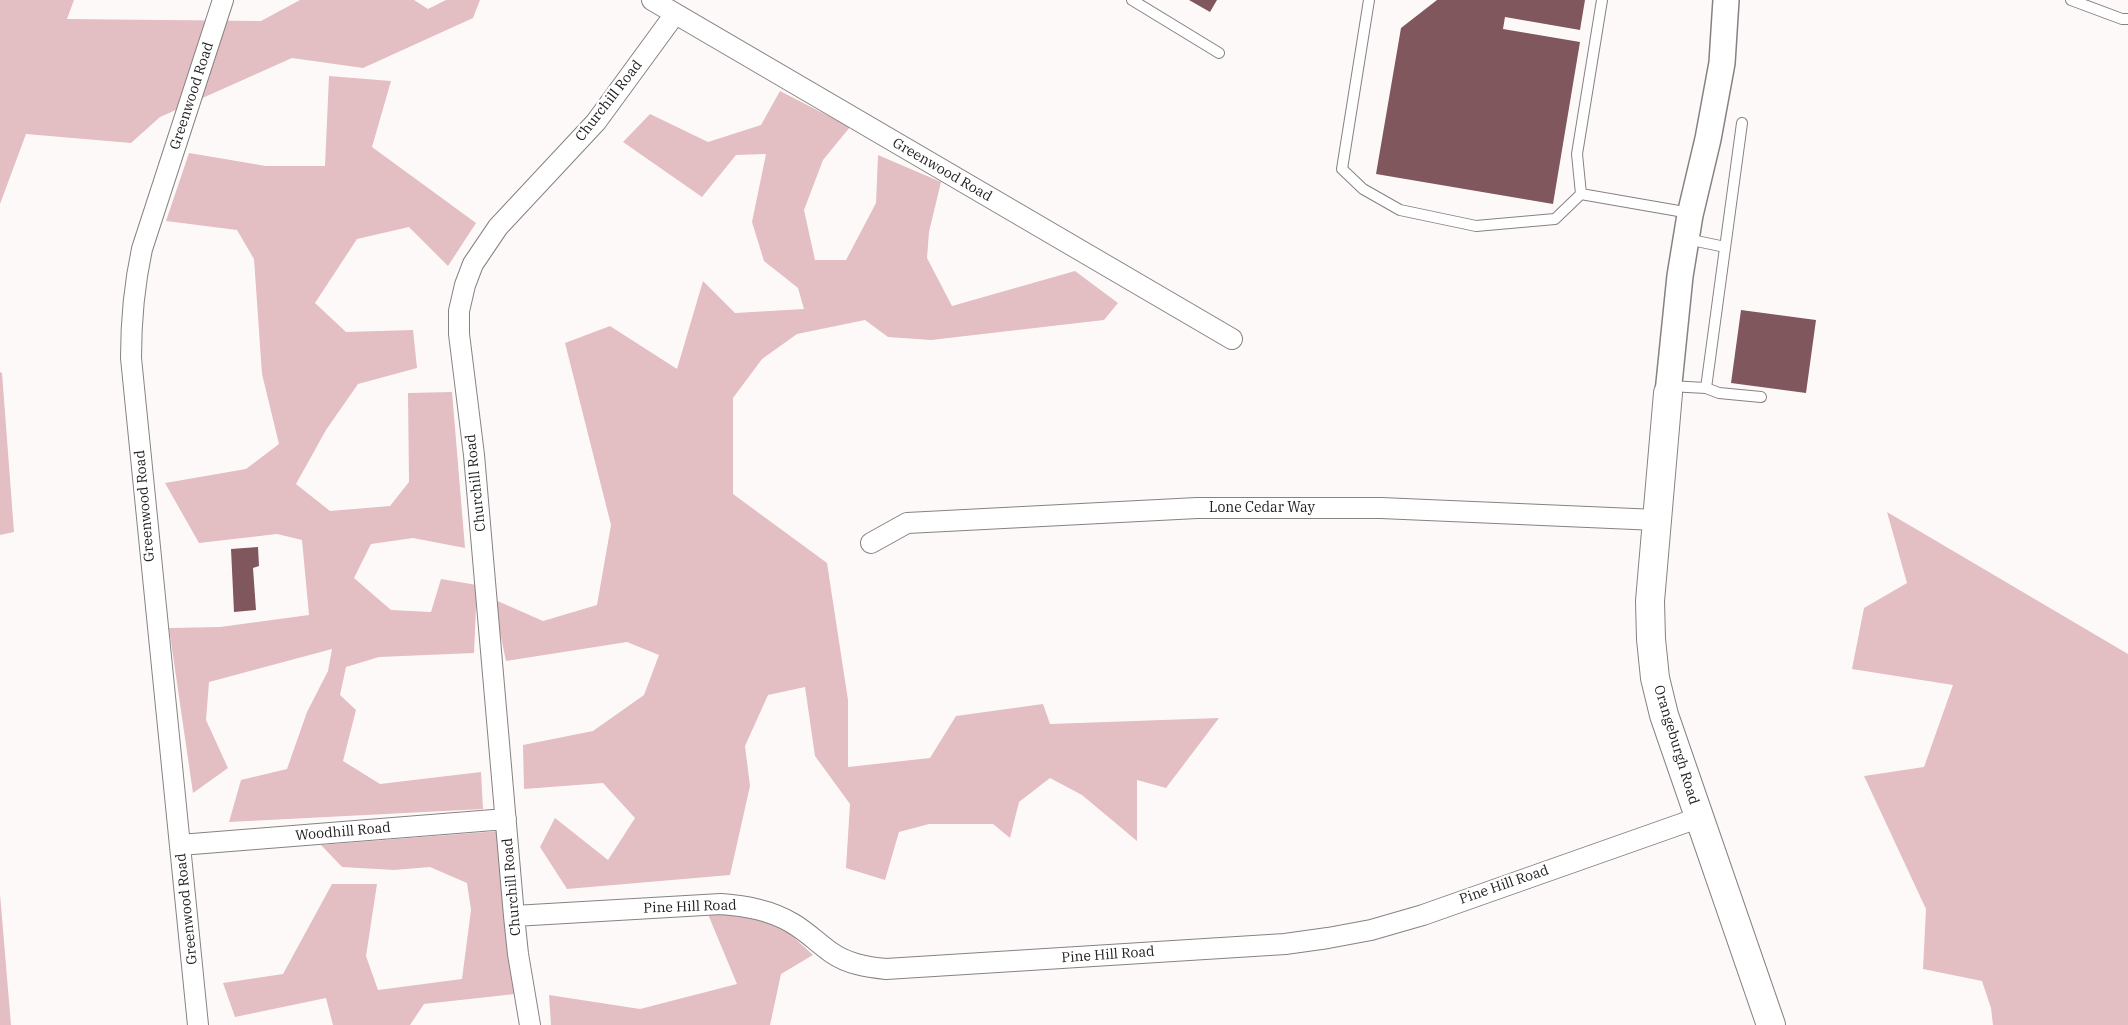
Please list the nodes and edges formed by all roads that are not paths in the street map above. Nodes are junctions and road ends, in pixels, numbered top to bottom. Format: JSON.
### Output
{"nodes":[{"id":1,"x":223,"y":0,"type":"edge"},
{"id":2,"x":652,"y":0,"type":"edge"},
{"id":3,"x":1132,"y":0,"type":"edge"},
{"id":4,"x":1369,"y":0,"type":"edge"},
{"id":5,"x":1602,"y":0,"type":"edge"},
{"id":6,"x":1726,"y":0,"type":"edge"},
{"id":7,"x":2070,"y":0,"type":"edge"},
{"id":8,"x":676,"y":14,"type":"junction"},
{"id":9,"x":2128,"y":19,"type":"edge"},
{"id":10,"x":1219,"y":53,"type":"dead end"},
{"id":11,"x":1742,"y":123,"type":"dead end"},
{"id":12,"x":1581,"y":194,"type":"junction"},
{"id":13,"x":1691,"y":214,"type":"junction"},
{"id":14,"x":1686,"y":239,"type":"junction"},
{"id":15,"x":1725,"y":247,"type":"junction"},
{"id":16,"x":1232,"y":339,"type":"dead end"},
{"id":17,"x":1706,"y":388,"type":"junction"},
{"id":18,"x":1668,"y":389,"type":"junction"},
{"id":19,"x":1761,"y":397,"type":"dead end"},
{"id":20,"x":1657,"y":520,"type":"junction"},
{"id":21,"x":871,"y":543,"type":"dead end"},
{"id":22,"x":1698,"y":818,"type":"junction"},
{"id":23,"x":506,"y":820,"type":"junction"},
{"id":24,"x":180,"y":845,"type":"junction"},
{"id":25,"x":514,"y":916,"type":"junction"},
{"id":26,"x":198,"y":1025,"type":"edge"},
{"id":27,"x":530,"y":1025,"type":"edge"},
{"id":28,"x":1771,"y":1025,"type":"edge"}],
"edges":[{"from":1,"to":24,"type":"street","name":"Greenwood Road"},
{"from":2,"to":8,"type":"street","name":"Greenwood Road"},
{"from":3,"to":10,"type":"lane"},
{"from":4,"to":12,"type":"lane"},
{"from":5,"to":12,"type":"lane"},
{"from":6,"to":13,"type":"street"},
{"from":7,"to":9,"type":"lane"},
{"from":8,"to":16,"type":"street","name":"Greenwood Road"},
{"from":8,"to":23,"type":"street","name":"Churchill Road"},
{"from":11,"to":15,"type":"lane"},
{"from":12,"to":13,"type":"lane"},
{"from":13,"to":14,"type":"street"},
{"from":14,"to":15,"type":"lane"},
{"from":14,"to":18,"type":"street"},
{"from":15,"to":17,"type":"lane"},
{"from":17,"to":18,"type":"lane"},
{"from":17,"to":19,"type":"lane"},
{"from":18,"to":20,"type":"main road","name":"Orangeburgh Road"},
{"from":20,"to":21,"type":"street","name":"Lone Cedar Way"},
{"from":20,"to":22,"type":"main road","name":"Orangeburgh Road"},
{"from":22,"to":25,"type":"street","name":"Pine Hill Road"},
{"from":22,"to":28,"type":"main road","name":"Orangeburgh Road"},
{"from":23,"to":24,"type":"street","name":"Woodhill Road"},
{"from":23,"to":25,"type":"street","name":"Churchill Road"},
{"from":24,"to":26,"type":"street","name":"Greenwood Road"},
{"from":25,"to":27,"type":"street","name":"Churchill Road"}]}
